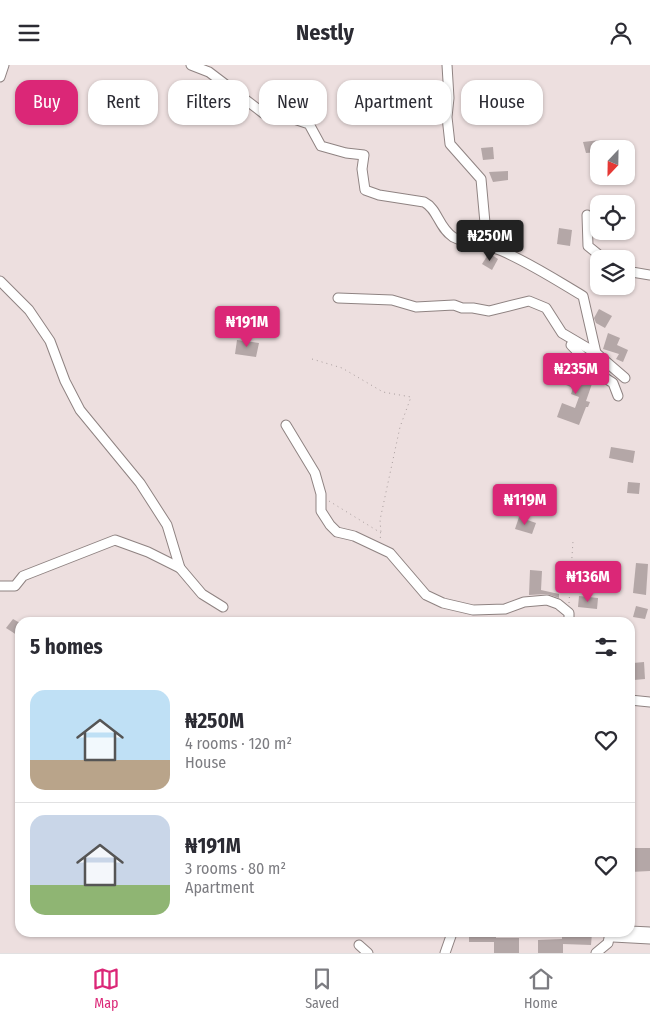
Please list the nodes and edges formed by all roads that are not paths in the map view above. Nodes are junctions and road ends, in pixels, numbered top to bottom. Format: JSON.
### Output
{"nodes":[{"id":1,"x":4,"y":65,"type":"edge"},
{"id":2,"x":191,"y":65,"type":"edge"},
{"id":3,"x":447,"y":65,"type":"edge"},
{"id":4,"x":0,"y":77,"type":"edge"},
{"id":5,"x":587,"y":215,"type":"dead end"},
{"id":6,"x":487,"y":245,"type":"junction"},
{"id":7,"x":593,"y":250,"type":"edge"},
{"id":8,"x":635,"y":272,"type":"edge"},
{"id":9,"x":650,"y":275,"type":"edge"},
{"id":10,"x":0,"y":281,"type":"edge"},
{"id":11,"x":338,"y":298,"type":"dead end"},
{"id":12,"x":557,"y":326,"type":"junction"},
{"id":13,"x":596,"y":353,"type":"junction"},
{"id":14,"x":625,"y":378,"type":"dead end"},
{"id":15,"x":618,"y":396,"type":"dead end"},
{"id":16,"x":286,"y":425,"type":"dead end"},
{"id":17,"x":180,"y":568,"type":"junction"},
{"id":18,"x":0,"y":586,"type":"edge"},
{"id":19,"x":224,"y":607,"type":"dead end"},
{"id":20,"x":568,"y":617,"type":"edge"},
{"id":21,"x":635,"y":700,"type":"edge"},
{"id":22,"x":650,"y":702,"type":"edge"},
{"id":23,"x":635,"y":931,"type":"edge"},
{"id":24,"x":650,"y":932,"type":"edge"},
{"id":25,"x":451,"y":937,"type":"edge"},
{"id":26,"x":610,"y":937,"type":"edge"},
{"id":27,"x":634,"y":937,"type":"edge"},
{"id":28,"x":650,"y":939,"type":"edge"},
{"id":29,"x":359,"y":945,"type":"dead end"},
{"id":30,"x":368,"y":953,"type":"edge"},
{"id":31,"x":445,"y":953,"type":"edge"},
{"id":32,"x":596,"y":953,"type":"edge"}],
"edges":[{"from":1,"to":4,"type":"street"},
{"from":2,"to":6,"type":"street"},
{"from":3,"to":6,"type":"street"},
{"from":5,"to":7,"type":"street"},
{"from":6,"to":13,"type":"street"},
{"from":8,"to":9,"type":"street"},
{"from":10,"to":17,"type":"street"},
{"from":11,"to":12,"type":"street"},
{"from":12,"to":13,"type":"street"},
{"from":12,"to":15,"type":"street"},
{"from":13,"to":14,"type":"street"},
{"from":16,"to":20,"type":"street"},
{"from":17,"to":18,"type":"street"},
{"from":17,"to":19,"type":"street"},
{"from":21,"to":22,"type":"street"},
{"from":23,"to":24,"type":"street"},
{"from":25,"to":31,"type":"street"},
{"from":26,"to":32,"type":"street"},
{"from":27,"to":28,"type":"street"},
{"from":29,"to":30,"type":"street"}]}
